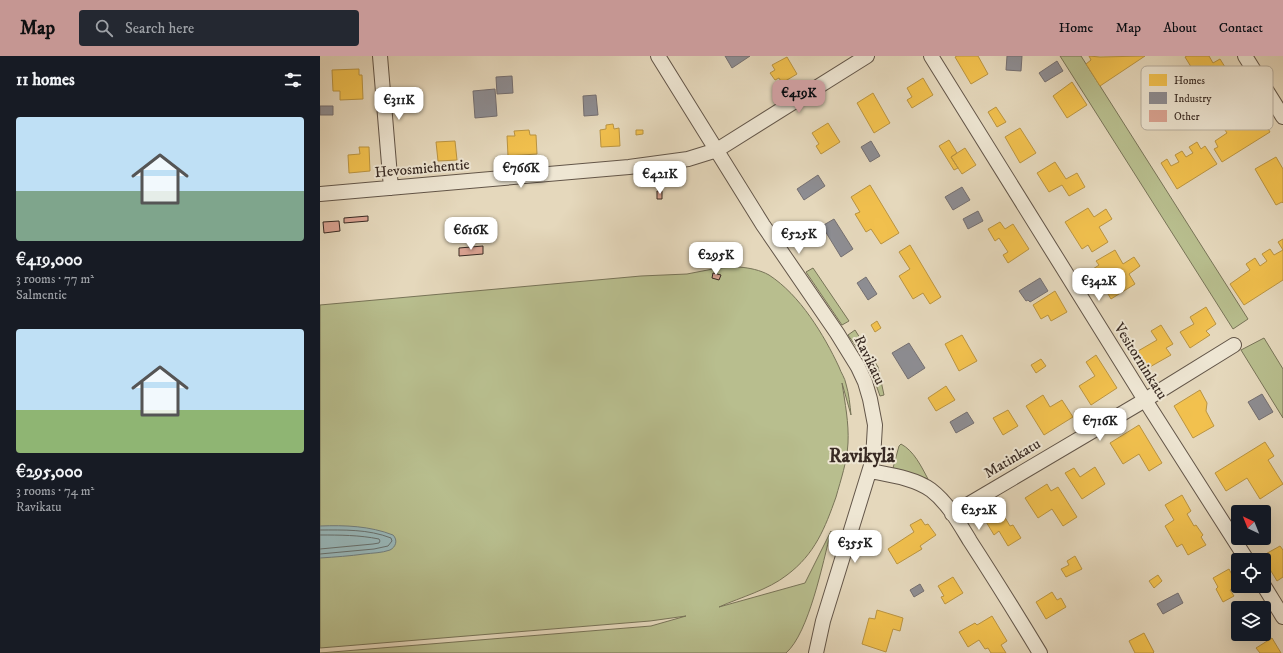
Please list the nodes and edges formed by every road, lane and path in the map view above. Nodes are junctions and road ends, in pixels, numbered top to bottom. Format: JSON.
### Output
{"nodes":[{"id":1,"x":380,"y":56,"type":"edge"},
{"id":2,"x":658,"y":56,"type":"edge"},
{"id":3,"x":868,"y":56,"type":"edge"},
{"id":4,"x":931,"y":56,"type":"edge"},
{"id":5,"x":1245,"y":56,"type":"edge"},
{"id":6,"x":1251,"y":66,"type":"edge"},
{"id":7,"x":1273,"y":101,"type":"edge"},
{"id":8,"x":1283,"y":117,"type":"edge"},
{"id":9,"x":717,"y":150,"type":"junction"},
{"id":10,"x":391,"y":188,"type":"junction"},
{"id":11,"x":320,"y":194,"type":"edge"},
{"id":12,"x":1234,"y":345,"type":"dead end"},
{"id":13,"x":1145,"y":400,"type":"junction"},
{"id":14,"x":870,"y":471,"type":"junction"},
{"id":15,"x":952,"y":514,"type":"junction"},
{"id":16,"x":1243,"y":553,"type":"edge"},
{"id":17,"x":1268,"y":593,"type":"edge"},
{"id":18,"x":1283,"y":617,"type":"edge"},
{"id":19,"x":816,"y":653,"type":"edge"},
{"id":20,"x":1040,"y":653,"type":"edge"}],
"edges":[{"from":1,"to":10,"type":"street"},
{"from":2,"to":9,"type":"street","name":"Ravikatu"},
{"from":3,"to":9,"type":"street","name":"Hevosmiehentie"},
{"from":4,"to":13,"type":"street","name":"Vesitorninkatu"},
{"from":5,"to":6,"type":"street"},
{"from":7,"to":8,"type":"street"},
{"from":9,"to":10,"type":"street","name":"Hevosmiehentie"},
{"from":9,"to":14,"type":"street","name":"Ravikatu"},
{"from":10,"to":11,"type":"street","name":"Hevosmiehentie"},
{"from":12,"to":13,"type":"street","name":"Matinkatu"},
{"from":13,"to":15,"type":"street","name":"Matinkatu"},
{"from":13,"to":16,"type":"street","name":"Vesitorninkatu"},
{"from":14,"to":15,"type":"street"},
{"from":14,"to":19,"type":"street","name":"Ravikatu"},
{"from":15,"to":20,"type":"street"},
{"from":17,"to":18,"type":"street"}]}
